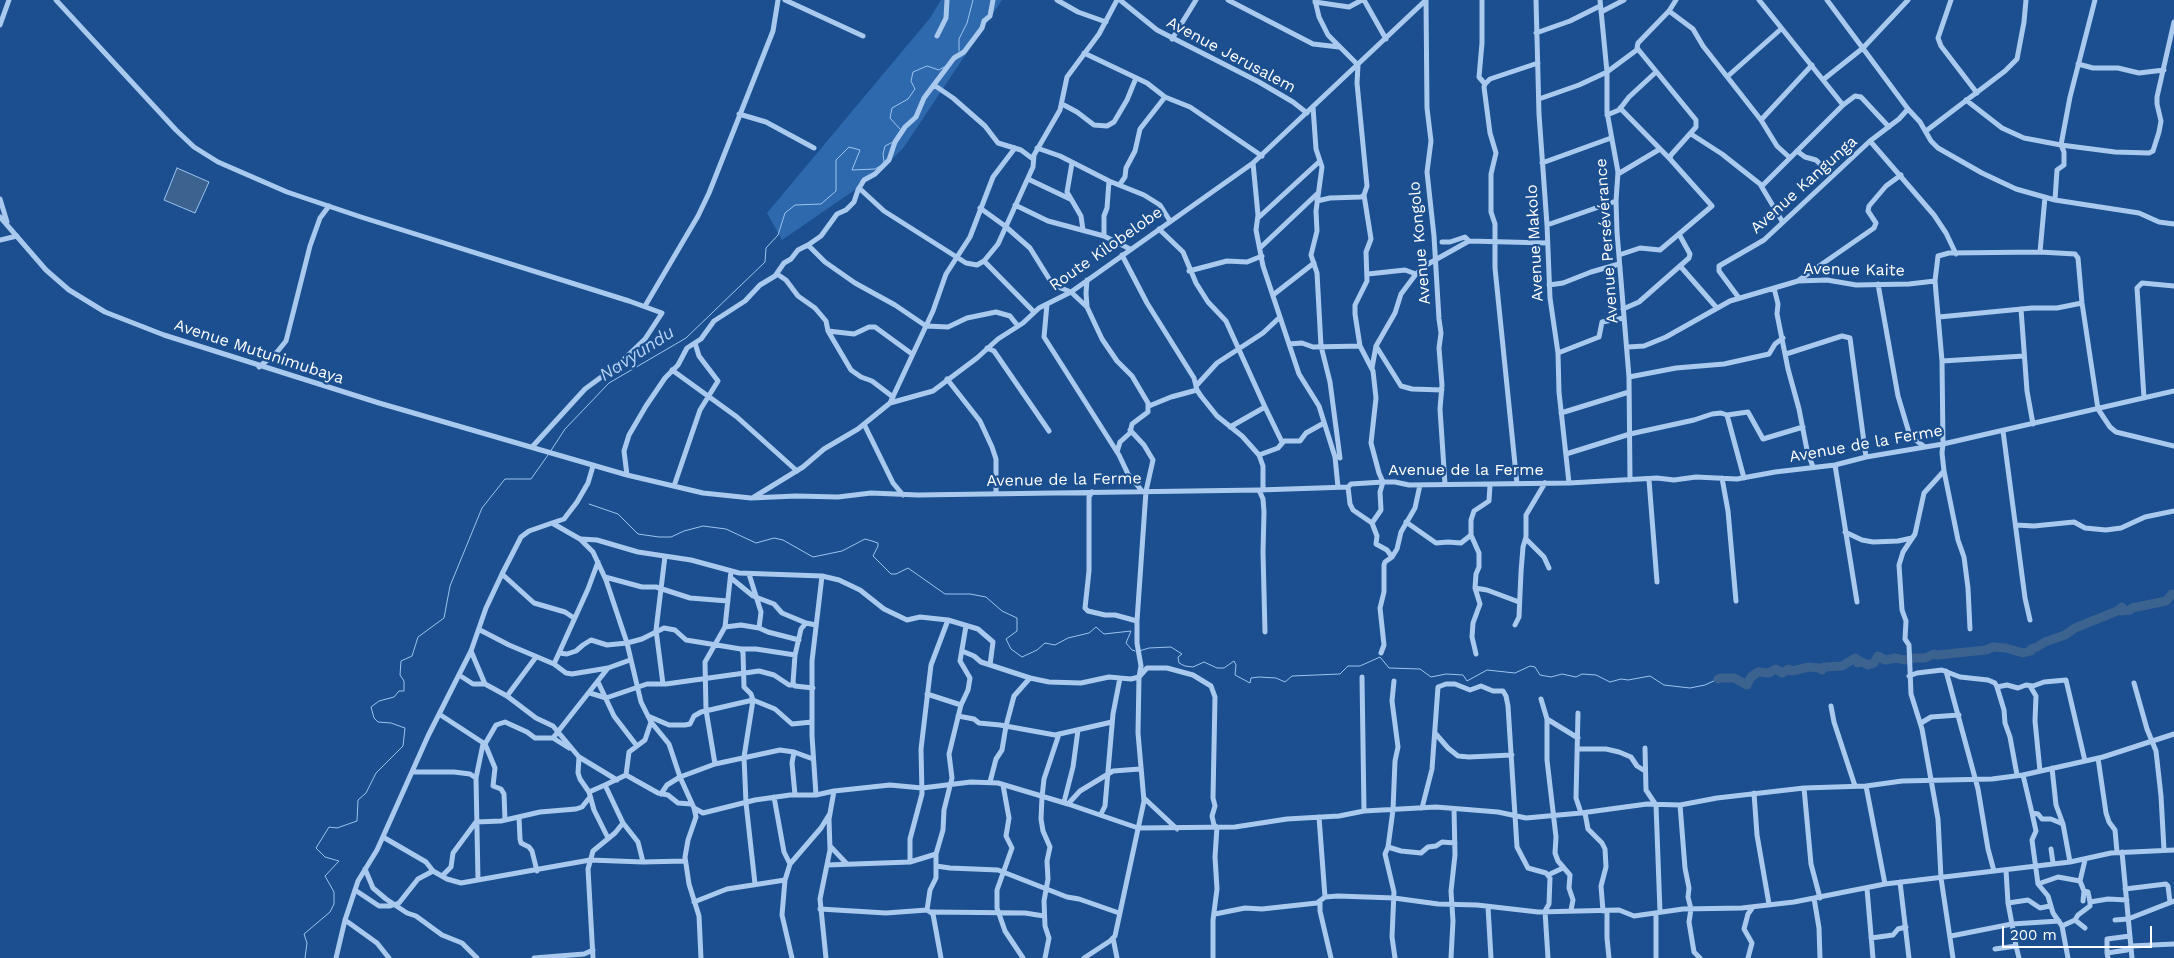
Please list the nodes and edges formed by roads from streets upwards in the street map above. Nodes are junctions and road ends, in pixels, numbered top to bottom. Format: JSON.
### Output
{"nodes":[{"id":1,"x":9,"y":0,"type":"edge"},
{"id":2,"x":56,"y":0,"type":"edge"},
{"id":3,"x":778,"y":0,"type":"edge"},
{"id":4,"x":785,"y":0,"type":"edge"},
{"id":5,"x":947,"y":0,"type":"edge"},
{"id":6,"x":993,"y":0,"type":"edge"},
{"id":7,"x":1057,"y":0,"type":"edge"},
{"id":8,"x":1119,"y":0,"type":"edge"},
{"id":9,"x":1196,"y":0,"type":"edge"},
{"id":10,"x":1228,"y":0,"type":"edge"},
{"id":11,"x":1363,"y":0,"type":"edge"},
{"id":12,"x":1426,"y":0,"type":"edge"},
{"id":13,"x":1482,"y":0,"type":"edge"},
{"id":14,"x":1536,"y":0,"type":"edge"},
{"id":15,"x":1600,"y":0,"type":"edge"},
{"id":16,"x":1624,"y":0,"type":"edge"},
{"id":17,"x":1759,"y":0,"type":"edge"},
{"id":18,"x":1828,"y":0,"type":"edge"},
{"id":19,"x":1908,"y":0,"type":"edge"},
{"id":20,"x":1951,"y":0,"type":"edge"},
{"id":21,"x":2026,"y":0,"type":"edge"},
{"id":22,"x":2095,"y":0,"type":"edge"},
{"id":23,"x":1315,"y":1,"type":"edge"},
{"id":24,"x":1674,"y":1,"type":"edge"},
{"id":25,"x":1601,"y":9,"type":"junction"},
{"id":26,"x":1669,"y":11,"type":"junction"},
{"id":27,"x":1106,"y":22,"type":"junction"},
{"id":28,"x":2174,"y":22,"type":"edge"},
{"id":29,"x":0,"y":25,"type":"edge"},
{"id":30,"x":1782,"y":29,"type":"junction"},
{"id":31,"x":1536,"y":33,"type":"junction"},
{"id":32,"x":863,"y":36,"type":"dead end"},
{"id":33,"x":937,"y":36,"type":"dead end"},
{"id":34,"x":1172,"y":39,"type":"junction"},
{"id":35,"x":1386,"y":39,"type":"junction"},
{"id":36,"x":1339,"y":47,"type":"junction"},
{"id":37,"x":1863,"y":48,"type":"junction"},
{"id":38,"x":1638,"y":49,"type":"junction"},
{"id":39,"x":1084,"y":53,"type":"junction"},
{"id":40,"x":1538,"y":63,"type":"junction"},
{"id":41,"x":2078,"y":64,"type":"junction"},
{"id":42,"x":1358,"y":65,"type":"junction"},
{"id":43,"x":1812,"y":65,"type":"junction"},
{"id":44,"x":2164,"y":70,"type":"junction"},
{"id":45,"x":1607,"y":72,"type":"junction"},
{"id":46,"x":1656,"y":72,"type":"junction"},
{"id":47,"x":1728,"y":76,"type":"junction"},
{"id":48,"x":1136,"y":78,"type":"junction"},
{"id":49,"x":1824,"y":79,"type":"junction"},
{"id":50,"x":1485,"y":84,"type":"junction"},
{"id":51,"x":934,"y":85,"type":"junction"},
{"id":52,"x":1977,"y":93,"type":"junction"},
{"id":53,"x":1165,"y":97,"type":"junction"},
{"id":54,"x":1539,"y":99,"type":"junction"},
{"id":55,"x":1966,"y":100,"type":"junction"},
{"id":56,"x":1062,"y":104,"type":"junction"},
{"id":57,"x":1843,"y":105,"type":"junction"},
{"id":58,"x":1313,"y":107,"type":"junction"},
{"id":59,"x":1620,"y":108,"type":"junction"},
{"id":60,"x":1908,"y":109,"type":"junction"},
{"id":61,"x":1307,"y":113,"type":"junction"},
{"id":62,"x":739,"y":114,"type":"junction"},
{"id":63,"x":1607,"y":115,"type":"junction"},
{"id":64,"x":1761,"y":120,"type":"junction"},
{"id":65,"x":1889,"y":127,"type":"junction"},
{"id":66,"x":1926,"y":132,"type":"junction"},
{"id":67,"x":1690,"y":134,"type":"junction"},
{"id":68,"x":1611,"y":138,"type":"junction"},
{"id":69,"x":1870,"y":141,"type":"junction"},
{"id":70,"x":2061,"y":145,"type":"junction"},
{"id":71,"x":814,"y":148,"type":"dead end"},
{"id":72,"x":1014,"y":148,"type":"junction"},
{"id":73,"x":1037,"y":148,"type":"junction"},
{"id":74,"x":1660,"y":149,"type":"junction"},
{"id":75,"x":1797,"y":151,"type":"junction"},
{"id":76,"x":1262,"y":156,"type":"junction"},
{"id":77,"x":1789,"y":157,"type":"junction"},
{"id":78,"x":1033,"y":159,"type":"junction"},
{"id":79,"x":1670,"y":159,"type":"junction"},
{"id":80,"x":1320,"y":161,"type":"junction"},
{"id":81,"x":1072,"y":162,"type":"junction"},
{"id":82,"x":1253,"y":163,"type":"junction"},
{"id":83,"x":1542,"y":164,"type":"junction"},
{"id":84,"x":1618,"y":174,"type":"junction"},
{"id":85,"x":1900,"y":175,"type":"junction"},
{"id":86,"x":1832,"y":176,"type":"junction"},
{"id":87,"x":1028,"y":178,"type":"junction"},
{"id":88,"x":1109,"y":182,"type":"junction"},
{"id":89,"x":1120,"y":184,"type":"junction"},
{"id":90,"x":1762,"y":186,"type":"junction"},
{"id":91,"x":859,"y":188,"type":"junction"},
{"id":92,"x":1318,"y":193,"type":"junction"},
{"id":93,"x":1364,"y":195,"type":"junction"},
{"id":94,"x":2044,"y":197,"type":"junction"},
{"id":95,"x":0,"y":199,"type":"edge"},
{"id":96,"x":1071,"y":200,"type":"junction"},
{"id":97,"x":2056,"y":200,"type":"junction"},
{"id":98,"x":1317,"y":201,"type":"junction"},
{"id":99,"x":1616,"y":201,"type":"junction"},
{"id":100,"x":1015,"y":205,"type":"junction"},
{"id":101,"x":329,"y":206,"type":"junction"},
{"id":102,"x":980,"y":208,"type":"junction"},
{"id":103,"x":0,"y":217,"type":"edge"},
{"id":104,"x":1257,"y":218,"type":"junction"},
{"id":105,"x":1170,"y":221,"type":"junction"},
{"id":106,"x":1782,"y":221,"type":"junction"},
{"id":107,"x":2174,"y":224,"type":"edge"},
{"id":108,"x":1547,"y":225,"type":"junction"},
{"id":109,"x":8,"y":226,"type":"junction"},
{"id":110,"x":1005,"y":226,"type":"junction"},
{"id":111,"x":1158,"y":229,"type":"junction"},
{"id":112,"x":1083,"y":230,"type":"junction"},
{"id":113,"x":1679,"y":234,"type":"junction"},
{"id":114,"x":16,"y":236,"type":"junction"},
{"id":115,"x":1104,"y":236,"type":"junction"},
{"id":116,"x":1434,"y":236,"type":"junction"},
{"id":117,"x":0,"y":240,"type":"edge"},
{"id":118,"x":1469,"y":241,"type":"junction"},
{"id":119,"x":1442,"y":242,"type":"junction"},
{"id":120,"x":1496,"y":242,"type":"junction"},
{"id":121,"x":1547,"y":243,"type":"junction"},
{"id":122,"x":808,"y":245,"type":"junction"},
{"id":123,"x":1261,"y":247,"type":"junction"},
{"id":124,"x":1130,"y":249,"type":"junction"},
{"id":125,"x":1456,"y":250,"type":"junction"},
{"id":126,"x":2040,"y":252,"type":"junction"},
{"id":127,"x":1956,"y":254,"type":"junction"},
{"id":128,"x":1122,"y":255,"type":"junction"},
{"id":129,"x":1262,"y":256,"type":"junction"},
{"id":130,"x":1619,"y":256,"type":"junction"},
{"id":131,"x":956,"y":257,"type":"junction"},
{"id":132,"x":1436,"y":259,"type":"junction"},
{"id":133,"x":984,"y":261,"type":"junction"},
{"id":134,"x":1314,"y":263,"type":"junction"},
{"id":135,"x":1619,"y":264,"type":"junction"},
{"id":136,"x":1681,"y":267,"type":"junction"},
{"id":137,"x":1189,"y":271,"type":"junction"},
{"id":138,"x":777,"y":274,"type":"junction"},
{"id":139,"x":1368,"y":274,"type":"junction"},
{"id":140,"x":1416,"y":274,"type":"junction"},
{"id":141,"x":1087,"y":280,"type":"junction"},
{"id":142,"x":1798,"y":281,"type":"junction"},
{"id":143,"x":1935,"y":281,"type":"junction"},
{"id":144,"x":1878,"y":284,"type":"junction"},
{"id":145,"x":1549,"y":285,"type":"junction"},
{"id":146,"x":2174,"y":286,"type":"edge"},
{"id":147,"x":1774,"y":288,"type":"junction"},
{"id":148,"x":1071,"y":292,"type":"junction"},
{"id":149,"x":1273,"y":295,"type":"junction"},
{"id":150,"x":1739,"y":298,"type":"junction"},
{"id":151,"x":2082,"y":303,"type":"junction"},
{"id":152,"x":1047,"y":304,"type":"junction"},
{"id":153,"x":645,"y":306,"type":"junction"},
{"id":154,"x":1087,"y":307,"type":"junction"},
{"id":155,"x":1716,"y":307,"type":"junction"},
{"id":156,"x":1624,"y":309,"type":"junction"},
{"id":157,"x":2021,"y":309,"type":"junction"},
{"id":158,"x":1034,"y":312,"type":"junction"},
{"id":159,"x":1280,"y":316,"type":"junction"},
{"id":160,"x":1939,"y":317,"type":"junction"},
{"id":161,"x":1624,"y":318,"type":"junction"},
{"id":162,"x":926,"y":326,"type":"junction"},
{"id":163,"x":1018,"y":326,"type":"junction"},
{"id":164,"x":828,"y":331,"type":"junction"},
{"id":165,"x":1783,"y":338,"type":"junction"},
{"id":166,"x":695,"y":343,"type":"junction"},
{"id":167,"x":1289,"y":344,"type":"junction"},
{"id":168,"x":1321,"y":346,"type":"junction"},
{"id":169,"x":1360,"y":346,"type":"junction"},
{"id":170,"x":1376,"y":346,"type":"junction"},
{"id":171,"x":1628,"y":347,"type":"junction"},
{"id":172,"x":987,"y":348,"type":"junction"},
{"id":173,"x":1240,"y":350,"type":"junction"},
{"id":174,"x":1558,"y":353,"type":"junction"},
{"id":175,"x":912,"y":354,"type":"junction"},
{"id":176,"x":1786,"y":354,"type":"junction"},
{"id":177,"x":2024,"y":356,"type":"junction"},
{"id":178,"x":1942,"y":361,"type":"junction"},
{"id":179,"x":259,"y":366,"type":"junction"},
{"id":180,"x":1372,"y":368,"type":"junction"},
{"id":181,"x":672,"y":370,"type":"junction"},
{"id":182,"x":1629,"y":377,"type":"junction"},
{"id":183,"x":947,"y":379,"type":"junction"},
{"id":184,"x":1197,"y":388,"type":"junction"},
{"id":185,"x":1442,"y":390,"type":"junction"},
{"id":186,"x":2174,"y":391,"type":"edge"},
{"id":187,"x":1630,"y":392,"type":"junction"},
{"id":188,"x":710,"y":395,"type":"junction"},
{"id":189,"x":893,"y":397,"type":"junction"},
{"id":190,"x":2144,"y":398,"type":"junction"},
{"id":191,"x":890,"y":403,"type":"junction"},
{"id":192,"x":1149,"y":406,"type":"junction"},
{"id":193,"x":1265,"y":407,"type":"junction"},
{"id":194,"x":2098,"y":409,"type":"junction"},
{"id":195,"x":1561,"y":413,"type":"junction"},
{"id":196,"x":1727,"y":415,"type":"junction"},
{"id":197,"x":1324,"y":423,"type":"junction"},
{"id":198,"x":864,"y":424,"type":"junction"},
{"id":199,"x":2033,"y":424,"type":"junction"},
{"id":200,"x":1230,"y":427,"type":"junction"},
{"id":201,"x":1803,"y":427,"type":"junction"},
{"id":202,"x":1130,"y":430,"type":"junction"},
{"id":203,"x":1049,"y":431,"type":"dead end"},
{"id":204,"x":2003,"y":431,"type":"junction"},
{"id":205,"x":1630,"y":434,"type":"junction"},
{"id":206,"x":1282,"y":442,"type":"junction"},
{"id":207,"x":1944,"y":444,"type":"junction"},
{"id":208,"x":2174,"y":446,"type":"edge"},
{"id":209,"x":532,"y":447,"type":"junction"},
{"id":210,"x":1925,"y":447,"type":"junction"},
{"id":211,"x":1117,"y":452,"type":"junction"},
{"id":212,"x":1566,"y":454,"type":"junction"},
{"id":213,"x":1259,"y":455,"type":"junction"},
{"id":214,"x":1866,"y":457,"type":"junction"},
{"id":215,"x":1340,"y":458,"type":"dead end"},
{"id":216,"x":1835,"y":465,"type":"junction"},
{"id":217,"x":593,"y":466,"type":"junction"},
{"id":218,"x":1813,"y":467,"type":"junction"},
{"id":219,"x":797,"y":471,"type":"junction"},
{"id":220,"x":1944,"y":471,"type":"junction"},
{"id":221,"x":627,"y":475,"type":"junction"},
{"id":222,"x":1722,"y":478,"type":"junction"},
{"id":223,"x":1744,"y":478,"type":"junction"},
{"id":224,"x":1630,"y":480,"type":"junction"},
{"id":225,"x":1649,"y":480,"type":"junction"},
{"id":226,"x":1384,"y":482,"type":"junction"},
{"id":227,"x":1546,"y":483,"type":"junction"},
{"id":228,"x":1569,"y":483,"type":"junction"},
{"id":229,"x":1445,"y":484,"type":"junction"},
{"id":230,"x":1517,"y":484,"type":"junction"},
{"id":231,"x":1420,"y":485,"type":"junction"},
{"id":232,"x":1490,"y":485,"type":"junction"},
{"id":233,"x":674,"y":486,"type":"junction"},
{"id":234,"x":1338,"y":487,"type":"junction"},
{"id":235,"x":1348,"y":488,"type":"junction"},
{"id":236,"x":1261,"y":490,"type":"junction"},
{"id":237,"x":1144,"y":491,"type":"junction"},
{"id":238,"x":996,"y":494,"type":"junction"},
{"id":239,"x":1089,"y":494,"type":"junction"},
{"id":240,"x":903,"y":495,"type":"junction"},
{"id":241,"x":751,"y":498,"type":"junction"},
{"id":242,"x":2174,"y":511,"type":"edge"},
{"id":243,"x":564,"y":519,"type":"junction"},
{"id":244,"x":1406,"y":522,"type":"junction"},
{"id":245,"x":552,"y":523,"type":"junction"},
{"id":246,"x":1372,"y":523,"type":"junction"},
{"id":247,"x":2016,"y":525,"type":"junction"},
{"id":248,"x":568,"y":531,"type":"junction"},
{"id":249,"x":1845,"y":532,"type":"junction"},
{"id":250,"x":1471,"y":535,"type":"junction"},
{"id":251,"x":1912,"y":538,"type":"junction"},
{"id":252,"x":580,"y":539,"type":"junction"},
{"id":253,"x":1526,"y":539,"type":"junction"},
{"id":254,"x":665,"y":556,"type":"junction"},
{"id":255,"x":1392,"y":557,"type":"junction"},
{"id":256,"x":598,"y":562,"type":"junction"},
{"id":257,"x":1549,"y":568,"type":"dead end"},
{"id":258,"x":731,"y":571,"type":"junction"},
{"id":259,"x":502,"y":574,"type":"junction"},
{"id":260,"x":748,"y":574,"type":"junction"},
{"id":261,"x":822,"y":576,"type":"junction"},
{"id":262,"x":605,"y":577,"type":"junction"},
{"id":263,"x":731,"y":578,"type":"junction"},
{"id":264,"x":1657,"y":582,"type":"dead end"},
{"id":265,"x":1475,"y":588,"type":"junction"},
{"id":266,"x":660,"y":590,"type":"junction"},
{"id":267,"x":757,"y":598,"type":"junction"},
{"id":268,"x":728,"y":600,"type":"junction"},
{"id":269,"x":1736,"y":601,"type":"dead end"},
{"id":270,"x":1519,"y":602,"type":"junction"},
{"id":271,"x":1857,"y":602,"type":"dead end"},
{"id":272,"x":574,"y":618,"type":"junction"},
{"id":273,"x":948,"y":620,"type":"junction"},
{"id":274,"x":2030,"y":620,"type":"dead end"},
{"id":275,"x":1137,"y":621,"type":"junction"},
{"id":276,"x":806,"y":623,"type":"junction"},
{"id":277,"x":816,"y":624,"type":"junction"},
{"id":278,"x":1515,"y":625,"type":"dead end"},
{"id":279,"x":966,"y":626,"type":"junction"},
{"id":280,"x":726,"y":627,"type":"junction"},
{"id":281,"x":759,"y":628,"type":"junction"},
{"id":282,"x":1970,"y":629,"type":"dead end"},
{"id":283,"x":480,"y":630,"type":"junction"},
{"id":284,"x":656,"y":630,"type":"junction"},
{"id":285,"x":1265,"y":632,"type":"dead end"},
{"id":286,"x":799,"y":640,"type":"junction"},
{"id":287,"x":627,"y":643,"type":"junction"},
{"id":288,"x":716,"y":644,"type":"junction"},
{"id":289,"x":741,"y":649,"type":"junction"},
{"id":290,"x":471,"y":651,"type":"junction"},
{"id":291,"x":962,"y":651,"type":"junction"},
{"id":292,"x":1381,"y":652,"type":"dead end"},
{"id":293,"x":559,"y":653,"type":"junction"},
{"id":294,"x":1476,"y":654,"type":"dead end"},
{"id":295,"x":795,"y":655,"type":"junction"},
{"id":296,"x":536,"y":657,"type":"junction"},
{"id":297,"x":630,"y":660,"type":"junction"},
{"id":298,"x":554,"y":664,"type":"junction"},
{"id":299,"x":990,"y":665,"type":"junction"},
{"id":300,"x":608,"y":668,"type":"junction"},
{"id":301,"x":1946,"y":671,"type":"junction"},
{"id":302,"x":745,"y":674,"type":"junction"},
{"id":303,"x":459,"y":675,"type":"junction"},
{"id":304,"x":1909,"y":676,"type":"junction"},
{"id":305,"x":1139,"y":677,"type":"junction"},
{"id":306,"x":1362,"y":677,"type":"dead end"},
{"id":307,"x":1030,"y":678,"type":"junction"},
{"id":308,"x":1120,"y":678,"type":"junction"},
{"id":309,"x":706,"y":679,"type":"junction"},
{"id":310,"x":598,"y":682,"type":"junction"},
{"id":311,"x":1394,"y":682,"type":"dead end"},
{"id":312,"x":2134,"y":682,"type":"dead end"},
{"id":313,"x":485,"y":684,"type":"junction"},
{"id":314,"x":663,"y":684,"type":"junction"},
{"id":315,"x":794,"y":685,"type":"junction"},
{"id":316,"x":636,"y":686,"type":"junction"},
{"id":317,"x":2030,"y":686,"type":"junction"},
{"id":318,"x":1997,"y":687,"type":"junction"},
{"id":319,"x":813,"y":688,"type":"junction"},
{"id":320,"x":590,"y":693,"type":"junction"},
{"id":321,"x":927,"y":694,"type":"junction"},
{"id":322,"x":507,"y":696,"type":"junction"},
{"id":323,"x":606,"y":698,"type":"junction"},
{"id":324,"x":1541,"y":699,"type":"dead end"},
{"id":325,"x":753,"y":700,"type":"junction"},
{"id":326,"x":961,"y":705,"type":"junction"},
{"id":327,"x":1831,"y":706,"type":"dead end"},
{"id":328,"x":706,"y":710,"type":"junction"},
{"id":329,"x":1578,"y":713,"type":"dead end"},
{"id":330,"x":439,"y":714,"type":"junction"},
{"id":331,"x":1959,"y":715,"type":"junction"},
{"id":332,"x":647,"y":716,"type":"junction"},
{"id":333,"x":958,"y":716,"type":"junction"},
{"id":334,"x":1547,"y":720,"type":"junction"},
{"id":335,"x":651,"y":722,"type":"junction"},
{"id":336,"x":812,"y":722,"type":"junction"},
{"id":337,"x":1112,"y":722,"type":"junction"},
{"id":338,"x":1921,"y":723,"type":"junction"},
{"id":339,"x":1006,"y":726,"type":"junction"},
{"id":340,"x":1078,"y":730,"type":"junction"},
{"id":341,"x":558,"y":731,"type":"junction"},
{"id":342,"x":1435,"y":733,"type":"junction"},
{"id":343,"x":1059,"y":734,"type":"junction"},
{"id":344,"x":2174,"y":734,"type":"edge"},
{"id":345,"x":553,"y":738,"type":"junction"},
{"id":346,"x":1578,"y":738,"type":"junction"},
{"id":347,"x":2152,"y":741,"type":"junction"},
{"id":348,"x":484,"y":744,"type":"junction"},
{"id":349,"x":637,"y":746,"type":"junction"},
{"id":350,"x":1645,"y":748,"type":"dead end"},
{"id":351,"x":1578,"y":749,"type":"junction"},
{"id":352,"x":573,"y":750,"type":"junction"},
{"id":353,"x":794,"y":752,"type":"junction"},
{"id":354,"x":1512,"y":756,"type":"junction"},
{"id":355,"x":579,"y":757,"type":"junction"},
{"id":356,"x":744,"y":757,"type":"junction"},
{"id":357,"x":2098,"y":758,"type":"junction"},
{"id":358,"x":813,"y":759,"type":"junction"},
{"id":359,"x":2085,"y":761,"type":"junction"},
{"id":360,"x":715,"y":764,"type":"junction"},
{"id":361,"x":2052,"y":768,"type":"junction"},
{"id":362,"x":1140,"y":769,"type":"junction"},
{"id":363,"x":1645,"y":771,"type":"junction"},
{"id":364,"x":2040,"y":771,"type":"junction"},
{"id":365,"x":414,"y":772,"type":"junction"},
{"id":366,"x":1107,"y":774,"type":"junction"},
{"id":367,"x":626,"y":775,"type":"junction"},
{"id":368,"x":2023,"y":775,"type":"junction"},
{"id":369,"x":2017,"y":776,"type":"junction"},
{"id":370,"x":680,"y":777,"type":"junction"},
{"id":371,"x":476,"y":778,"type":"junction"},
{"id":372,"x":618,"y":780,"type":"junction"},
{"id":373,"x":1975,"y":780,"type":"junction"},
{"id":374,"x":990,"y":782,"type":"junction"},
{"id":375,"x":1931,"y":782,"type":"junction"},
{"id":376,"x":950,"y":784,"type":"junction"},
{"id":377,"x":1003,"y":785,"type":"junction"},
{"id":378,"x":605,"y":786,"type":"junction"},
{"id":379,"x":1855,"y":786,"type":"junction"},
{"id":380,"x":1866,"y":786,"type":"junction"},
{"id":381,"x":922,"y":788,"type":"junction"},
{"id":382,"x":1804,"y":788,"type":"junction"},
{"id":383,"x":834,"y":791,"type":"junction"},
{"id":384,"x":1754,"y":793,"type":"junction"},
{"id":385,"x":590,"y":794,"type":"junction"},
{"id":386,"x":662,"y":794,"type":"junction"},
{"id":387,"x":795,"y":795,"type":"junction"},
{"id":388,"x":816,"y":795,"type":"junction"},
{"id":389,"x":774,"y":797,"type":"junction"},
{"id":390,"x":1042,"y":797,"type":"junction"},
{"id":391,"x":1144,"y":798,"type":"junction"},
{"id":392,"x":1066,"y":803,"type":"junction"},
{"id":393,"x":746,"y":804,"type":"junction"},
{"id":394,"x":1656,"y":805,"type":"junction"},
{"id":395,"x":1680,"y":805,"type":"junction"},
{"id":396,"x":693,"y":806,"type":"junction"},
{"id":397,"x":1422,"y":808,"type":"junction"},
{"id":398,"x":1454,"y":809,"type":"junction"},
{"id":399,"x":1393,"y":810,"type":"junction"},
{"id":400,"x":1364,"y":811,"type":"junction"},
{"id":401,"x":708,"y":812,"type":"junction"},
{"id":402,"x":1583,"y":813,"type":"junction"},
{"id":403,"x":2032,"y":813,"type":"junction"},
{"id":404,"x":829,"y":814,"type":"junction"},
{"id":405,"x":1101,"y":814,"type":"junction"},
{"id":406,"x":1514,"y":815,"type":"junction"},
{"id":407,"x":1552,"y":815,"type":"junction"},
{"id":408,"x":519,"y":817,"type":"junction"},
{"id":409,"x":1319,"y":817,"type":"junction"},
{"id":410,"x":505,"y":820,"type":"junction"},
{"id":411,"x":476,"y":822,"type":"junction"},
{"id":412,"x":623,"y":823,"type":"junction"},
{"id":413,"x":2063,"y":824,"type":"junction"},
{"id":414,"x":694,"y":826,"type":"junction"},
{"id":415,"x":1216,"y":827,"type":"junction"},
{"id":416,"x":1138,"y":828,"type":"junction"},
{"id":417,"x":1177,"y":829,"type":"junction"},
{"id":418,"x":383,"y":837,"type":"junction"},
{"id":419,"x":608,"y":838,"type":"junction"},
{"id":420,"x":1455,"y":843,"type":"junction"},
{"id":421,"x":830,"y":846,"type":"junction"},
{"id":422,"x":1388,"y":847,"type":"junction"},
{"id":423,"x":2051,"y":849,"type":"dead end"},
{"id":424,"x":2164,"y":850,"type":"junction"},
{"id":425,"x":2174,"y":850,"type":"edge"},
{"id":426,"x":2120,"y":852,"type":"junction"},
{"id":427,"x":936,"y":854,"type":"junction"},
{"id":428,"x":590,"y":860,"type":"junction"},
{"id":429,"x":2085,"y":860,"type":"junction"},
{"id":430,"x":685,"y":861,"type":"junction"},
{"id":431,"x":644,"y":862,"type":"junction"},
{"id":432,"x":910,"y":862,"type":"junction"},
{"id":433,"x":2070,"y":862,"type":"junction"},
{"id":434,"x":2053,"y":863,"type":"junction"},
{"id":435,"x":790,"y":864,"type":"junction"},
{"id":436,"x":847,"y":864,"type":"junction"},
{"id":437,"x":827,"y":865,"type":"junction"},
{"id":438,"x":2036,"y":865,"type":"junction"},
{"id":439,"x":936,"y":866,"type":"junction"},
{"id":440,"x":1563,"y":868,"type":"junction"},
{"id":441,"x":365,"y":869,"type":"junction"},
{"id":442,"x":2006,"y":870,"type":"junction"},
{"id":443,"x":433,"y":871,"type":"junction"},
{"id":444,"x":537,"y":871,"type":"junction"},
{"id":445,"x":1994,"y":871,"type":"junction"},
{"id":446,"x":1004,"y":872,"type":"junction"},
{"id":447,"x":1548,"y":875,"type":"junction"},
{"id":448,"x":442,"y":876,"type":"junction"},
{"id":449,"x":1941,"y":878,"type":"junction"},
{"id":450,"x":478,"y":880,"type":"junction"},
{"id":451,"x":785,"y":880,"type":"junction"},
{"id":452,"x":2080,"y":881,"type":"junction"},
{"id":453,"x":1900,"y":882,"type":"junction"},
{"id":454,"x":755,"y":884,"type":"junction"},
{"id":455,"x":1886,"y":884,"type":"junction"},
{"id":456,"x":2038,"y":884,"type":"junction"},
{"id":457,"x":1047,"y":888,"type":"junction"},
{"id":458,"x":1867,"y":889,"type":"junction"},
{"id":459,"x":2125,"y":889,"type":"junction"},
{"id":460,"x":355,"y":890,"type":"junction"},
{"id":461,"x":2084,"y":891,"type":"junction"},
{"id":462,"x":1325,"y":897,"type":"junction"},
{"id":463,"x":1394,"y":898,"type":"junction"},
{"id":464,"x":1817,"y":898,"type":"junction"},
{"id":465,"x":2127,"y":900,"type":"junction"},
{"id":466,"x":2083,"y":901,"type":"dead end"},
{"id":467,"x":694,"y":902,"type":"junction"},
{"id":468,"x":1320,"y":902,"type":"junction"},
{"id":469,"x":2090,"y":902,"type":"junction"},
{"id":470,"x":2172,"y":902,"type":"edge"},
{"id":471,"x":2008,"y":903,"type":"junction"},
{"id":472,"x":1452,"y":904,"type":"junction"},
{"id":473,"x":1768,"y":904,"type":"junction"},
{"id":474,"x":395,"y":905,"type":"junction"},
{"id":475,"x":1044,"y":905,"type":"junction"},
{"id":476,"x":1754,"y":906,"type":"junction"},
{"id":477,"x":2050,"y":906,"type":"junction"},
{"id":478,"x":1488,"y":907,"type":"junction"},
{"id":479,"x":1742,"y":908,"type":"junction"},
{"id":480,"x":820,"y":909,"type":"junction"},
{"id":481,"x":1692,"y":909,"type":"junction"},
{"id":482,"x":1571,"y":910,"type":"junction"},
{"id":483,"x":930,"y":911,"type":"junction"},
{"id":484,"x":1545,"y":911,"type":"junction"},
{"id":485,"x":1605,"y":911,"type":"junction"},
{"id":486,"x":1658,"y":912,"type":"junction"},
{"id":487,"x":1119,"y":913,"type":"junction"},
{"id":488,"x":999,"y":914,"type":"junction"},
{"id":489,"x":1036,"y":914,"type":"junction"},
{"id":490,"x":1214,"y":914,"type":"junction"},
{"id":491,"x":1748,"y":914,"type":"junction"},
{"id":492,"x":1044,"y":916,"type":"junction"},
{"id":493,"x":345,"y":920,"type":"junction"},
{"id":494,"x":2075,"y":920,"type":"junction"},
{"id":495,"x":2115,"y":920,"type":"dead end"},
{"id":496,"x":2128,"y":920,"type":"junction"},
{"id":497,"x":2012,"y":924,"type":"junction"},
{"id":498,"x":2060,"y":924,"type":"junction"},
{"id":499,"x":1906,"y":927,"type":"junction"},
{"id":500,"x":2085,"y":928,"type":"dead end"},
{"id":501,"x":1951,"y":936,"type":"junction"},
{"id":502,"x":1113,"y":938,"type":"junction"},
{"id":503,"x":1872,"y":938,"type":"junction"},
{"id":504,"x":2130,"y":941,"type":"junction"},
{"id":505,"x":2174,"y":944,"type":"edge"},
{"id":506,"x":2016,"y":946,"type":"junction"},
{"id":507,"x":1995,"y":949,"type":"dead end"},
{"id":508,"x":593,"y":950,"type":"junction"},
{"id":509,"x":2107,"y":955,"type":"edge"},
{"id":510,"x":336,"y":958,"type":"edge"},
{"id":511,"x":389,"y":958,"type":"edge"},
{"id":512,"x":477,"y":958,"type":"edge"},
{"id":513,"x":534,"y":958,"type":"edge"},
{"id":514,"x":593,"y":958,"type":"edge"},
{"id":515,"x":701,"y":958,"type":"edge"},
{"id":516,"x":792,"y":958,"type":"edge"},
{"id":517,"x":826,"y":958,"type":"edge"},
{"id":518,"x":941,"y":958,"type":"edge"},
{"id":519,"x":1024,"y":958,"type":"edge"},
{"id":520,"x":1045,"y":958,"type":"edge"},
{"id":521,"x":1084,"y":958,"type":"edge"},
{"id":522,"x":1117,"y":958,"type":"edge"},
{"id":523,"x":1213,"y":958,"type":"edge"},
{"id":524,"x":1331,"y":958,"type":"edge"},
{"id":525,"x":1395,"y":958,"type":"edge"},
{"id":526,"x":1451,"y":958,"type":"edge"},
{"id":527,"x":1491,"y":958,"type":"edge"},
{"id":528,"x":1548,"y":958,"type":"edge"},
{"id":529,"x":1609,"y":958,"type":"edge"},
{"id":530,"x":1656,"y":958,"type":"edge"},
{"id":531,"x":1700,"y":958,"type":"edge"},
{"id":532,"x":1741,"y":958,"type":"edge"},
{"id":533,"x":1748,"y":958,"type":"edge"},
{"id":534,"x":1820,"y":958,"type":"edge"},
{"id":535,"x":1873,"y":958,"type":"edge"},
{"id":536,"x":1909,"y":958,"type":"edge"},
{"id":537,"x":1953,"y":958,"type":"edge"},
{"id":538,"x":2019,"y":958,"type":"edge"},
{"id":539,"x":2067,"y":958,"type":"edge"},
{"id":540,"x":2072,"y":958,"type":"edge"},
{"id":541,"x":2132,"y":958,"type":"edge"}],
"edges":[{"from":1,"to":29,"type":"street"},
{"from":2,"to":101,"type":"street"},
{"from":3,"to":62,"type":"street"},
{"from":4,"to":32,"type":"street"},
{"from":5,"to":33,"type":"street"},
{"from":6,"to":51,"type":"street"},
{"from":7,"to":27,"type":"street"},
{"from":8,"to":27,"type":"street"},
{"from":8,"to":34,"type":"street","name":"Avenue Jerusalem"},
{"from":9,"to":34,"type":"street"},
{"from":10,"to":36,"type":"street"},
{"from":11,"to":23,"type":"street"},
{"from":11,"to":35,"type":"street"},
{"from":12,"to":35,"type":"street","name":"Route Kilobelobe"},
{"from":12,"to":116,"type":"street","name":"Avenue Kongolo"},
{"from":13,"to":50,"type":"street"},
{"from":14,"to":31,"type":"street","name":"Avenue Makolo"},
{"from":15,"to":25,"type":"street","name":"Avenue Persévérance"},
{"from":16,"to":25,"type":"street"},
{"from":17,"to":30,"type":"street"},
{"from":18,"to":37,"type":"street"},
{"from":19,"to":37,"type":"street"},
{"from":20,"to":52,"type":"street"},
{"from":21,"to":52,"type":"street"},
{"from":22,"to":41,"type":"street"},
{"from":23,"to":36,"type":"street"},
{"from":24,"to":26,"type":"street"},
{"from":25,"to":31,"type":"street"},
{"from":25,"to":45,"type":"street","name":"Avenue Persévérance"},
{"from":26,"to":38,"type":"street"},
{"from":26,"to":47,"type":"street"},
{"from":27,"to":39,"type":"street"},
{"from":28,"to":44,"type":"street"},
{"from":30,"to":43,"type":"street"},
{"from":30,"to":47,"type":"street"},
{"from":31,"to":40,"type":"street","name":"Avenue Makolo"},
{"from":34,"to":61,"type":"street","name":"Avenue Jerusalem"},
{"from":35,"to":42,"type":"street","name":"Route Kilobelobe"},
{"from":36,"to":42,"type":"street"},
{"from":37,"to":49,"type":"street"},
{"from":37,"to":60,"type":"street"},
{"from":38,"to":45,"type":"street"},
{"from":38,"to":46,"type":"street"},
{"from":39,"to":48,"type":"street"},
{"from":39,"to":56,"type":"street"},
{"from":40,"to":50,"type":"street"},
{"from":40,"to":54,"type":"street","name":"Avenue Makolo"},
{"from":41,"to":44,"type":"street"},
{"from":41,"to":70,"type":"street"},
{"from":42,"to":58,"type":"street","name":"Route Kilobelobe"},
{"from":42,"to":93,"type":"street"},
{"from":43,"to":49,"type":"street"},
{"from":43,"to":64,"type":"street"},
{"from":44,"to":70,"type":"street"},
{"from":45,"to":54,"type":"street"},
{"from":45,"to":63,"type":"street","name":"Avenue Persévérance"},
{"from":46,"to":59,"type":"street"},
{"from":46,"to":67,"type":"street"},
{"from":47,"to":64,"type":"street"},
{"from":48,"to":53,"type":"street"},
{"from":48,"to":56,"type":"street"},
{"from":49,"to":57,"type":"street"},
{"from":50,"to":120,"type":"street"},
{"from":51,"to":72,"type":"street"},
{"from":51,"to":91,"type":"street"},
{"from":52,"to":55,"type":"street"},
{"from":53,"to":76,"type":"street"},
{"from":53,"to":89,"type":"street"},
{"from":54,"to":83,"type":"street","name":"Avenue Makolo"},
{"from":55,"to":66,"type":"street"},
{"from":55,"to":70,"type":"street"},
{"from":56,"to":73,"type":"street"},
{"from":57,"to":65,"type":"street"},
{"from":57,"to":75,"type":"street"},
{"from":58,"to":61,"type":"street","name":"Route Kilobelobe"},
{"from":58,"to":80,"type":"street"},
{"from":59,"to":63,"type":"street"},
{"from":59,"to":74,"type":"street"},
{"from":60,"to":65,"type":"street","name":"Avenue Kangunga"},
{"from":60,"to":66,"type":"street"},
{"from":61,"to":76,"type":"street","name":"Route Kilobelobe"},
{"from":62,"to":71,"type":"street"},
{"from":62,"to":153,"type":"street"},
{"from":63,"to":68,"type":"street","name":"Avenue Persévérance"},
{"from":64,"to":77,"type":"street"},
{"from":65,"to":69,"type":"street","name":"Avenue Kangunga"},
{"from":66,"to":94,"type":"street"},
{"from":67,"to":79,"type":"street"},
{"from":67,"to":90,"type":"street"},
{"from":68,"to":83,"type":"street"},
{"from":68,"to":84,"type":"street","name":"Avenue Persévérance"},
{"from":69,"to":85,"type":"street"},
{"from":69,"to":86,"type":"street","name":"Avenue Kangunga"},
{"from":70,"to":97,"type":"street"},
{"from":72,"to":78,"type":"street"},
{"from":72,"to":102,"type":"street"},
{"from":73,"to":78,"type":"street"},
{"from":73,"to":81,"type":"street"},
{"from":74,"to":79,"type":"street"},
{"from":74,"to":84,"type":"street"},
{"from":75,"to":77,"type":"street"},
{"from":75,"to":86,"type":"street"},
{"from":76,"to":82,"type":"street","name":"Route Kilobelobe"},
{"from":77,"to":90,"type":"street"},
{"from":78,"to":87,"type":"street"},
{"from":79,"to":113,"type":"street"},
{"from":80,"to":92,"type":"street"},
{"from":80,"to":104,"type":"street"},
{"from":81,"to":88,"type":"street"},
{"from":81,"to":96,"type":"street"},
{"from":82,"to":104,"type":"street"},
{"from":82,"to":105,"type":"street","name":"Route Kilobelobe"},
{"from":83,"to":108,"type":"street","name":"Avenue Makolo"},
{"from":84,"to":99,"type":"street","name":"Avenue Persévérance"},
{"from":85,"to":127,"type":"street"},
{"from":85,"to":142,"type":"street"},
{"from":86,"to":106,"type":"street","name":"Avenue Kangunga"},
{"from":87,"to":96,"type":"street"},
{"from":87,"to":100,"type":"street"},
{"from":88,"to":89,"type":"street"},
{"from":88,"to":115,"type":"street"},
{"from":89,"to":105,"type":"street"},
{"from":90,"to":106,"type":"street"},
{"from":91,"to":122,"type":"street"},
{"from":91,"to":131,"type":"street"},
{"from":92,"to":98,"type":"street"},
{"from":92,"to":123,"type":"street"},
{"from":93,"to":98,"type":"street"},
{"from":93,"to":139,"type":"street"},
{"from":94,"to":97,"type":"street"},
{"from":94,"to":126,"type":"street"},
{"from":95,"to":109,"type":"street"},
{"from":96,"to":112,"type":"street"},
{"from":97,"to":107,"type":"street"},
{"from":98,"to":134,"type":"street"},
{"from":99,"to":108,"type":"street"},
{"from":99,"to":130,"type":"street","name":"Avenue Persévérance"},
{"from":100,"to":110,"type":"street"},
{"from":100,"to":112,"type":"street"},
{"from":101,"to":153,"type":"street"},
{"from":101,"to":179,"type":"street"},
{"from":102,"to":110,"type":"street"},
{"from":102,"to":131,"type":"street"},
{"from":103,"to":109,"type":"street","name":"Avenue Mutunimubaya"},
{"from":104,"to":123,"type":"street"},
{"from":105,"to":111,"type":"street","name":"Route Kilobelobe"},
{"from":106,"to":150,"type":"street","name":"Avenue Kangunga"},
{"from":108,"to":121,"type":"street","name":"Avenue Makolo"},
{"from":109,"to":114,"type":"street","name":"Avenue Mutunimubaya"},
{"from":110,"to":133,"type":"street"},
{"from":110,"to":148,"type":"street"},
{"from":111,"to":124,"type":"street","name":"Route Kilobelobe"},
{"from":111,"to":137,"type":"street"},
{"from":112,"to":115,"type":"street"},
{"from":113,"to":130,"type":"street"},
{"from":113,"to":136,"type":"street"},
{"from":114,"to":117,"type":"street"},
{"from":114,"to":179,"type":"street","name":"Avenue Mutunimubaya"},
{"from":115,"to":124,"type":"street"},
{"from":116,"to":119,"type":"street"},
{"from":116,"to":132,"type":"street","name":"Avenue Kongolo"},
{"from":118,"to":119,"type":"street"},
{"from":118,"to":120,"type":"street"},
{"from":118,"to":125,"type":"street"},
{"from":119,"to":125,"type":"street"},
{"from":120,"to":121,"type":"street"},
{"from":120,"to":230,"type":"street"},
{"from":121,"to":145,"type":"street","name":"Avenue Makolo"},
{"from":122,"to":138,"type":"street"},
{"from":122,"to":162,"type":"street"},
{"from":123,"to":129,"type":"street"},
{"from":124,"to":128,"type":"street","name":"Route Kilobelobe"},
{"from":125,"to":132,"type":"street"},
{"from":126,"to":127,"type":"street"},
{"from":126,"to":151,"type":"street"},
{"from":127,"to":143,"type":"street"},
{"from":128,"to":141,"type":"street","name":"Route Kilobelobe"},
{"from":128,"to":184,"type":"street"},
{"from":129,"to":137,"type":"street"},
{"from":129,"to":149,"type":"street"},
{"from":130,"to":135,"type":"street","name":"Avenue Persévérance"},
{"from":131,"to":133,"type":"street"},
{"from":131,"to":162,"type":"street"},
{"from":132,"to":140,"type":"street"},
{"from":132,"to":185,"type":"street","name":"Avenue Kongolo"},
{"from":133,"to":158,"type":"street"},
{"from":134,"to":149,"type":"street"},
{"from":134,"to":168,"type":"street"},
{"from":135,"to":145,"type":"street"},
{"from":135,"to":156,"type":"street","name":"Avenue Persévérance"},
{"from":136,"to":155,"type":"street"},
{"from":136,"to":156,"type":"street"},
{"from":137,"to":173,"type":"street"},
{"from":138,"to":164,"type":"street"},
{"from":138,"to":166,"type":"street"},
{"from":139,"to":140,"type":"street"},
{"from":139,"to":169,"type":"street"},
{"from":140,"to":170,"type":"street"},
{"from":141,"to":148,"type":"street","name":"Route Kilobelobe"},
{"from":141,"to":154,"type":"street"},
{"from":142,"to":144,"type":"street","name":"Avenue Kaite"},
{"from":142,"to":147,"type":"street","name":"Avenue Kaite"},
{"from":143,"to":144,"type":"street","name":"Avenue Kaite"},
{"from":143,"to":160,"type":"street"},
{"from":144,"to":210,"type":"street"},
{"from":145,"to":174,"type":"street","name":"Avenue Makolo"},
{"from":146,"to":190,"type":"street"},
{"from":147,"to":150,"type":"street","name":"Avenue Kaite"},
{"from":147,"to":165,"type":"street"},
{"from":148,"to":152,"type":"street","name":"Route Kilobelobe"},
{"from":148,"to":154,"type":"street"},
{"from":149,"to":159,"type":"street"},
{"from":150,"to":155,"type":"street","name":"Avenue Kaite"},
{"from":151,"to":157,"type":"street"},
{"from":151,"to":194,"type":"street"},
{"from":152,"to":158,"type":"street","name":"Route Kilobelobe"},
{"from":152,"to":211,"type":"street"},
{"from":153,"to":209,"type":"street"},
{"from":154,"to":192,"type":"street"},
{"from":155,"to":171,"type":"street","name":"Avenue Kaite"},
{"from":156,"to":161,"type":"street","name":"Avenue Persévérance"},
{"from":157,"to":160,"type":"street"},
{"from":157,"to":177,"type":"street"},
{"from":158,"to":163,"type":"street","name":"Route Kilobelobe"},
{"from":159,"to":167,"type":"street"},
{"from":159,"to":173,"type":"street"},
{"from":160,"to":178,"type":"street"},
{"from":161,"to":171,"type":"street","name":"Avenue Persévérance"},
{"from":161,"to":174,"type":"street"},
{"from":162,"to":163,"type":"street"},
{"from":162,"to":175,"type":"street"},
{"from":163,"to":172,"type":"street","name":"Route Kilobelobe"},
{"from":164,"to":175,"type":"street"},
{"from":164,"to":189,"type":"street"},
{"from":165,"to":176,"type":"street"},
{"from":165,"to":182,"type":"street"},
{"from":166,"to":181,"type":"street"},
{"from":166,"to":188,"type":"street"},
{"from":167,"to":168,"type":"street"},
{"from":167,"to":197,"type":"street"},
{"from":168,"to":169,"type":"street"},
{"from":168,"to":215,"type":"street"},
{"from":169,"to":180,"type":"street"},
{"from":170,"to":180,"type":"street"},
{"from":170,"to":185,"type":"street"},
{"from":171,"to":182,"type":"street","name":"Avenue Persévérance"},
{"from":172,"to":183,"type":"street","name":"Route Kilobelobe"},
{"from":172,"to":203,"type":"street"},
{"from":173,"to":184,"type":"street"},
{"from":173,"to":193,"type":"street"},
{"from":174,"to":195,"type":"street","name":"Avenue Makolo"},
{"from":175,"to":189,"type":"street"},
{"from":176,"to":201,"type":"street"},
{"from":176,"to":214,"type":"street"},
{"from":177,"to":178,"type":"street"},
{"from":177,"to":199,"type":"street"},
{"from":178,"to":207,"type":"street"},
{"from":179,"to":209,"type":"street","name":"Avenue Mutunimubaya"},
{"from":180,"to":226,"type":"street"},
{"from":181,"to":188,"type":"street"},
{"from":181,"to":221,"type":"street"},
{"from":182,"to":187,"type":"street","name":"Avenue Persévérance"},
{"from":183,"to":191,"type":"street","name":"Route Kilobelobe"},
{"from":183,"to":238,"type":"street"},
{"from":184,"to":192,"type":"street"},
{"from":184,"to":200,"type":"street"},
{"from":185,"to":229,"type":"street","name":"Avenue Kongolo"},
{"from":186,"to":190,"type":"street","name":"Avenue de la Ferme"},
{"from":187,"to":195,"type":"street"},
{"from":187,"to":205,"type":"street","name":"Avenue Persévérance"},
{"from":188,"to":219,"type":"street"},
{"from":188,"to":233,"type":"street"},
{"from":189,"to":191,"type":"street"},
{"from":190,"to":194,"type":"street","name":"Avenue de la Ferme"},
{"from":191,"to":198,"type":"street","name":"Route Kilobelobe"},
{"from":192,"to":202,"type":"street"},
{"from":193,"to":200,"type":"street"},
{"from":193,"to":206,"type":"street"},
{"from":194,"to":199,"type":"street","name":"Avenue de la Ferme"},
{"from":194,"to":208,"type":"street"},
{"from":195,"to":212,"type":"street","name":"Avenue Makolo"},
{"from":196,"to":201,"type":"street"},
{"from":196,"to":205,"type":"street"},
{"from":196,"to":223,"type":"street"},
{"from":197,"to":206,"type":"street"},
{"from":197,"to":234,"type":"street"},
{"from":198,"to":219,"type":"street","name":"Route Kilobelobe"},
{"from":198,"to":240,"type":"street"},
{"from":199,"to":204,"type":"street","name":"Avenue de la Ferme"},
{"from":200,"to":213,"type":"street"},
{"from":201,"to":218,"type":"street"},
{"from":202,"to":211,"type":"street"},
{"from":202,"to":237,"type":"street"},
{"from":204,"to":207,"type":"street","name":"Avenue de la Ferme"},
{"from":204,"to":247,"type":"street"},
{"from":205,"to":212,"type":"street"},
{"from":205,"to":224,"type":"street","name":"Avenue Persévérance"},
{"from":206,"to":213,"type":"street"},
{"from":207,"to":210,"type":"street","name":"Avenue de la Ferme"},
{"from":207,"to":220,"type":"street"},
{"from":209,"to":217,"type":"street","name":"Avenue Mutunimubaya"},
{"from":210,"to":214,"type":"street","name":"Avenue de la Ferme"},
{"from":211,"to":237,"type":"street"},
{"from":212,"to":228,"type":"street","name":"Avenue Makolo"},
{"from":213,"to":236,"type":"street"},
{"from":214,"to":216,"type":"street","name":"Avenue de la Ferme"},
{"from":216,"to":218,"type":"street","name":"Avenue de la Ferme"},
{"from":216,"to":249,"type":"street"},
{"from":217,"to":221,"type":"street","name":"Avenue Mutunimubaya"},
{"from":217,"to":243,"type":"street"},
{"from":218,"to":223,"type":"street","name":"Avenue de la Ferme"},
{"from":219,"to":241,"type":"street","name":"Route Kilobelobe"},
{"from":220,"to":251,"type":"street"},
{"from":220,"to":282,"type":"street"},
{"from":221,"to":233,"type":"street","name":"Avenue de la Ferme"},
{"from":222,"to":223,"type":"street","name":"Avenue de la Ferme"},
{"from":222,"to":225,"type":"street","name":"Avenue de la Ferme"},
{"from":222,"to":269,"type":"street"},
{"from":224,"to":225,"type":"street","name":"Avenue de la Ferme"},
{"from":224,"to":228,"type":"street","name":"Avenue de la Ferme"},
{"from":225,"to":264,"type":"street"},
{"from":226,"to":231,"type":"street","name":"Avenue de la Ferme"},
{"from":226,"to":235,"type":"street","name":"Avenue de la Ferme"},
{"from":226,"to":246,"type":"street"},
{"from":227,"to":228,"type":"street","name":"Avenue de la Ferme"},
{"from":227,"to":230,"type":"street","name":"Avenue de la Ferme"},
{"from":227,"to":253,"type":"street"},
{"from":229,"to":231,"type":"street","name":"Avenue de la Ferme"},
{"from":229,"to":232,"type":"street","name":"Avenue de la Ferme"},
{"from":230,"to":232,"type":"street","name":"Avenue de la Ferme"},
{"from":231,"to":244,"type":"street"},
{"from":232,"to":250,"type":"street"},
{"from":233,"to":241,"type":"street","name":"Avenue de la Ferme"},
{"from":234,"to":235,"type":"street","name":"Avenue de la Ferme"},
{"from":234,"to":236,"type":"street","name":"Avenue de la Ferme"},
{"from":235,"to":246,"type":"street"},
{"from":236,"to":237,"type":"street","name":"Avenue de la Ferme"},
{"from":236,"to":285,"type":"street"},
{"from":237,"to":239,"type":"street","name":"Avenue de la Ferme"},
{"from":237,"to":275,"type":"street"},
{"from":238,"to":239,"type":"street","name":"Avenue de la Ferme"},
{"from":238,"to":240,"type":"street","name":"Avenue de la Ferme"},
{"from":239,"to":275,"type":"street"},
{"from":240,"to":241,"type":"street","name":"Avenue de la Ferme"},
{"from":242,"to":247,"type":"street"},
{"from":243,"to":245,"type":"street"},
{"from":243,"to":248,"type":"street"},
{"from":244,"to":250,"type":"street"},
{"from":244,"to":255,"type":"street"},
{"from":245,"to":248,"type":"street"},
{"from":245,"to":259,"type":"street"},
{"from":246,"to":255,"type":"street"},
{"from":247,"to":274,"type":"street"},
{"from":248,"to":252,"type":"street"},
{"from":249,"to":251,"type":"street"},
{"from":249,"to":271,"type":"street"},
{"from":250,"to":265,"type":"street"},
{"from":251,"to":304,"type":"street"},
{"from":252,"to":254,"type":"street"},
{"from":252,"to":256,"type":"street"},
{"from":253,"to":257,"type":"street"},
{"from":253,"to":270,"type":"street"},
{"from":254,"to":258,"type":"street"},
{"from":254,"to":266,"type":"street"},
{"from":255,"to":292,"type":"street"},
{"from":256,"to":262,"type":"street"},
{"from":256,"to":272,"type":"street"},
{"from":258,"to":260,"type":"street"},
{"from":258,"to":263,"type":"street"},
{"from":259,"to":272,"type":"street"},
{"from":259,"to":283,"type":"street"},
{"from":260,"to":261,"type":"street"},
{"from":260,"to":267,"type":"street"},
{"from":261,"to":273,"type":"street"},
{"from":261,"to":277,"type":"street"},
{"from":262,"to":266,"type":"street"},
{"from":262,"to":287,"type":"street"},
{"from":263,"to":267,"type":"street"},
{"from":263,"to":268,"type":"street"},
{"from":265,"to":270,"type":"street"},
{"from":265,"to":294,"type":"street"},
{"from":266,"to":268,"type":"street"},
{"from":266,"to":284,"type":"street"},
{"from":267,"to":276,"type":"street"},
{"from":267,"to":281,"type":"street"},
{"from":268,"to":280,"type":"street"},
{"from":270,"to":278,"type":"street"},
{"from":272,"to":293,"type":"street"},
{"from":273,"to":279,"type":"street"},
{"from":273,"to":321,"type":"street"},
{"from":275,"to":305,"type":"street"},
{"from":276,"to":277,"type":"street"},
{"from":276,"to":286,"type":"street"},
{"from":277,"to":319,"type":"street"},
{"from":279,"to":291,"type":"street"},
{"from":279,"to":299,"type":"street"},
{"from":280,"to":281,"type":"street"},
{"from":280,"to":288,"type":"street"},
{"from":281,"to":286,"type":"street"},
{"from":283,"to":290,"type":"street"},
{"from":283,"to":296,"type":"street"},
{"from":284,"to":287,"type":"street"},
{"from":284,"to":288,"type":"street"},
{"from":284,"to":314,"type":"street"},
{"from":286,"to":295,"type":"street"},
{"from":287,"to":293,"type":"street"},
{"from":287,"to":297,"type":"street"},
{"from":288,"to":289,"type":"street"},
{"from":288,"to":309,"type":"street"},
{"from":289,"to":295,"type":"street"},
{"from":289,"to":302,"type":"street"},
{"from":290,"to":303,"type":"street"},
{"from":290,"to":313,"type":"street"},
{"from":291,"to":299,"type":"street"},
{"from":291,"to":326,"type":"street"},
{"from":293,"to":298,"type":"street"},
{"from":295,"to":315,"type":"street"},
{"from":296,"to":298,"type":"street"},
{"from":296,"to":322,"type":"street"},
{"from":297,"to":300,"type":"street"},
{"from":297,"to":316,"type":"street"},
{"from":298,"to":300,"type":"street"},
{"from":299,"to":307,"type":"street"},
{"from":300,"to":310,"type":"street"},
{"from":301,"to":304,"type":"street"},
{"from":301,"to":318,"type":"street"},
{"from":301,"to":331,"type":"street"},
{"from":302,"to":309,"type":"street"},
{"from":302,"to":315,"type":"street"},
{"from":302,"to":325,"type":"street"},
{"from":303,"to":313,"type":"street"},
{"from":303,"to":330,"type":"street"},
{"from":304,"to":338,"type":"street"},
{"from":305,"to":308,"type":"street"},
{"from":305,"to":362,"type":"street"},
{"from":305,"to":415,"type":"street"},
{"from":306,"to":400,"type":"street"},
{"from":307,"to":308,"type":"street"},
{"from":307,"to":339,"type":"street"},
{"from":308,"to":337,"type":"street"},
{"from":309,"to":314,"type":"street"},
{"from":309,"to":328,"type":"street"},
{"from":310,"to":320,"type":"street"},
{"from":310,"to":323,"type":"street"},
{"from":311,"to":399,"type":"street"},
{"from":312,"to":347,"type":"street"},
{"from":313,"to":322,"type":"street"},
{"from":314,"to":316,"type":"street"},
{"from":315,"to":319,"type":"street"},
{"from":316,"to":323,"type":"street"},
{"from":316,"to":332,"type":"street"},
{"from":317,"to":318,"type":"street"},
{"from":317,"to":359,"type":"street"},
{"from":317,"to":364,"type":"street"},
{"from":318,"to":369,"type":"street"},
{"from":319,"to":336,"type":"street"},
{"from":320,"to":323,"type":"street"},
{"from":320,"to":341,"type":"street"},
{"from":321,"to":326,"type":"street"},
{"from":321,"to":381,"type":"street"},
{"from":322,"to":341,"type":"street"},
{"from":323,"to":349,"type":"street"},
{"from":324,"to":334,"type":"street"},
{"from":325,"to":328,"type":"street"},
{"from":325,"to":336,"type":"street"},
{"from":325,"to":356,"type":"street"},
{"from":326,"to":333,"type":"street"},
{"from":327,"to":379,"type":"street"},
{"from":328,"to":332,"type":"street"},
{"from":328,"to":360,"type":"street"},
{"from":329,"to":346,"type":"street"},
{"from":330,"to":348,"type":"street"},
{"from":330,"to":365,"type":"street"},
{"from":331,"to":338,"type":"street"},
{"from":331,"to":373,"type":"street"},
{"from":332,"to":335,"type":"street"},
{"from":333,"to":339,"type":"street"},
{"from":333,"to":376,"type":"street"},
{"from":334,"to":346,"type":"street"},
{"from":334,"to":407,"type":"street"},
{"from":335,"to":349,"type":"street"},
{"from":335,"to":370,"type":"street"},
{"from":336,"to":358,"type":"street"},
{"from":337,"to":340,"type":"street"},
{"from":337,"to":366,"type":"street"},
{"from":338,"to":375,"type":"street"},
{"from":339,"to":343,"type":"street"},
{"from":339,"to":374,"type":"street"},
{"from":340,"to":343,"type":"street"},
{"from":340,"to":392,"type":"street"},
{"from":341,"to":345,"type":"street"},
{"from":341,"to":352,"type":"street"},
{"from":342,"to":354,"type":"street"},
{"from":342,"to":354,"type":"street"},
{"from":342,"to":397,"type":"street"},
{"from":343,"to":390,"type":"street"},
{"from":344,"to":347,"type":"street"},
{"from":345,"to":348,"type":"street"},
{"from":345,"to":352,"type":"street"},
{"from":346,"to":351,"type":"street"},
{"from":347,"to":357,"type":"street"},
{"from":347,"to":424,"type":"street"},
{"from":348,"to":371,"type":"street"},
{"from":348,"to":410,"type":"street"},
{"from":349,"to":367,"type":"street"},
{"from":350,"to":363,"type":"street"},
{"from":351,"to":363,"type":"street"},
{"from":351,"to":402,"type":"street"},
{"from":352,"to":355,"type":"street"},
{"from":353,"to":356,"type":"street"},
{"from":353,"to":358,"type":"street"},
{"from":353,"to":387,"type":"street"},
{"from":354,"to":406,"type":"street"},
{"from":355,"to":372,"type":"street"},
{"from":355,"to":385,"type":"street"},
{"from":356,"to":360,"type":"street"},
{"from":356,"to":393,"type":"street"},
{"from":357,"to":359,"type":"street"},
{"from":357,"to":426,"type":"street"},
{"from":358,"to":388,"type":"street"},
{"from":359,"to":361,"type":"street"},
{"from":360,"to":370,"type":"street"},
{"from":361,"to":364,"type":"street"},
{"from":361,"to":413,"type":"street"},
{"from":362,"to":366,"type":"street"},
{"from":362,"to":391,"type":"street"},
{"from":363,"to":394,"type":"street"},
{"from":364,"to":368,"type":"street"},
{"from":365,"to":371,"type":"street"},
{"from":365,"to":418,"type":"street"},
{"from":366,"to":392,"type":"street"},
{"from":366,"to":405,"type":"street"},
{"from":367,"to":372,"type":"street"},
{"from":367,"to":386,"type":"street"},
{"from":368,"to":369,"type":"street"},
{"from":368,"to":403,"type":"street"},
{"from":369,"to":373,"type":"street"},
{"from":370,"to":386,"type":"street"},
{"from":370,"to":396,"type":"street"},
{"from":371,"to":411,"type":"street"},
{"from":372,"to":378,"type":"street"},
{"from":373,"to":375,"type":"street"},
{"from":373,"to":445,"type":"street"},
{"from":374,"to":376,"type":"street"},
{"from":374,"to":377,"type":"street"},
{"from":375,"to":380,"type":"street"},
{"from":375,"to":449,"type":"street"},
{"from":376,"to":381,"type":"street"},
{"from":376,"to":427,"type":"street"},
{"from":377,"to":390,"type":"street"},
{"from":377,"to":446,"type":"street"},
{"from":378,"to":385,"type":"street"},
{"from":378,"to":412,"type":"street"},
{"from":379,"to":380,"type":"street"},
{"from":379,"to":382,"type":"street"},
{"from":380,"to":455,"type":"street"},
{"from":381,"to":383,"type":"street"},
{"from":381,"to":432,"type":"street"},
{"from":382,"to":384,"type":"street"},
{"from":382,"to":464,"type":"street"},
{"from":383,"to":388,"type":"street"},
{"from":383,"to":404,"type":"street"},
{"from":384,"to":395,"type":"street"},
{"from":384,"to":473,"type":"street"},
{"from":385,"to":408,"type":"street"},
{"from":385,"to":419,"type":"street"},
{"from":386,"to":396,"type":"street"},
{"from":387,"to":388,"type":"street"},
{"from":387,"to":389,"type":"street"},
{"from":389,"to":393,"type":"street"},
{"from":389,"to":435,"type":"street"},
{"from":390,"to":392,"type":"street"},
{"from":390,"to":457,"type":"street"},
{"from":391,"to":416,"type":"street"},
{"from":391,"to":417,"type":"street"},
{"from":392,"to":405,"type":"street"},
{"from":393,"to":401,"type":"street"},
{"from":393,"to":454,"type":"street"},
{"from":394,"to":395,"type":"street"},
{"from":394,"to":402,"type":"street"},
{"from":394,"to":486,"type":"street"},
{"from":395,"to":481,"type":"street"},
{"from":396,"to":401,"type":"street"},
{"from":396,"to":414,"type":"street"},
{"from":397,"to":398,"type":"street"},
{"from":397,"to":399,"type":"street"},
{"from":398,"to":406,"type":"street"},
{"from":398,"to":420,"type":"street"},
{"from":399,"to":400,"type":"street"},
{"from":399,"to":422,"type":"street"},
{"from":400,"to":409,"type":"street"},
{"from":401,"to":414,"type":"street"},
{"from":402,"to":407,"type":"street"},
{"from":402,"to":485,"type":"street"},
{"from":403,"to":413,"type":"street"},
{"from":403,"to":438,"type":"street"},
{"from":404,"to":421,"type":"street"},
{"from":404,"to":435,"type":"street"},
{"from":405,"to":416,"type":"street"},
{"from":406,"to":407,"type":"street"},
{"from":406,"to":447,"type":"street"},
{"from":407,"to":440,"type":"street"},
{"from":408,"to":410,"type":"street"},
{"from":408,"to":444,"type":"street"},
{"from":409,"to":415,"type":"street"},
{"from":409,"to":462,"type":"street"},
{"from":410,"to":411,"type":"street"},
{"from":411,"to":448,"type":"street"},
{"from":411,"to":450,"type":"street"},
{"from":412,"to":419,"type":"street"},
{"from":412,"to":431,"type":"street"},
{"from":413,"to":433,"type":"street"},
{"from":414,"to":430,"type":"street"},
{"from":415,"to":417,"type":"street"},
{"from":415,"to":490,"type":"street"},
{"from":416,"to":417,"type":"street"},
{"from":416,"to":487,"type":"street"},
{"from":418,"to":441,"type":"street"},
{"from":418,"to":443,"type":"street"},
{"from":419,"to":428,"type":"street"},
{"from":420,"to":422,"type":"street"},
{"from":420,"to":472,"type":"street"},
{"from":421,"to":436,"type":"street"},
{"from":421,"to":437,"type":"street"},
{"from":422,"to":463,"type":"street"},
{"from":423,"to":434,"type":"street"},
{"from":424,"to":425,"type":"street"},
{"from":424,"to":426,"type":"street"},
{"from":426,"to":429,"type":"street"},
{"from":426,"to":459,"type":"street"},
{"from":427,"to":432,"type":"street"},
{"from":427,"to":439,"type":"street"},
{"from":428,"to":431,"type":"street"},
{"from":428,"to":444,"type":"street"},
{"from":428,"to":508,"type":"street"},
{"from":429,"to":433,"type":"street"},
{"from":429,"to":452,"type":"street"},
{"from":430,"to":431,"type":"street"},
{"from":430,"to":467,"type":"street"},
{"from":432,"to":436,"type":"street"},
{"from":433,"to":434,"type":"street"},
{"from":434,"to":438,"type":"street"},
{"from":435,"to":451,"type":"street"},
{"from":436,"to":437,"type":"street"},
{"from":437,"to":480,"type":"street"},
{"from":438,"to":442,"type":"street"},
{"from":438,"to":456,"type":"street"},
{"from":439,"to":446,"type":"street"},
{"from":439,"to":483,"type":"street"},
{"from":440,"to":447,"type":"street"},
{"from":440,"to":482,"type":"street"},
{"from":441,"to":460,"type":"street"},
{"from":441,"to":474,"type":"street"},
{"from":442,"to":445,"type":"street"},
{"from":442,"to":471,"type":"street"},
{"from":443,"to":448,"type":"street"},
{"from":443,"to":474,"type":"street"},
{"from":444,"to":450,"type":"street"},
{"from":445,"to":449,"type":"street"},
{"from":446,"to":457,"type":"street"},
{"from":446,"to":488,"type":"street"},
{"from":447,"to":484,"type":"street"},
{"from":448,"to":450,"type":"street"},
{"from":449,"to":453,"type":"street"},
{"from":449,"to":501,"type":"street"},
{"from":451,"to":454,"type":"street"},
{"from":451,"to":516,"type":"street"},
{"from":452,"to":456,"type":"street"},
{"from":452,"to":461,"type":"street"},
{"from":453,"to":455,"type":"street"},
{"from":453,"to":499,"type":"street"},
{"from":454,"to":467,"type":"street"},
{"from":455,"to":458,"type":"street"},
{"from":456,"to":477,"type":"street"},
{"from":457,"to":475,"type":"street"},
{"from":457,"to":487,"type":"street"},
{"from":458,"to":464,"type":"street"},
{"from":458,"to":503,"type":"street"},
{"from":459,"to":465,"type":"street"},
{"from":459,"to":470,"type":"street"},
{"from":460,"to":474,"type":"street"},
{"from":460,"to":493,"type":"street"},
{"from":461,"to":466,"type":"street"},
{"from":461,"to":469,"type":"street"},
{"from":462,"to":463,"type":"street"},
{"from":462,"to":468,"type":"street"},
{"from":463,"to":472,"type":"street"},
{"from":463,"to":525,"type":"street"},
{"from":464,"to":473,"type":"street"},
{"from":464,"to":534,"type":"street"},
{"from":465,"to":469,"type":"street"},
{"from":465,"to":496,"type":"street"},
{"from":467,"to":515,"type":"street"},
{"from":468,"to":490,"type":"street"},
{"from":468,"to":524,"type":"street"},
{"from":469,"to":494,"type":"street"},
{"from":470,"to":496,"type":"street"},
{"from":471,"to":477,"type":"street"},
{"from":471,"to":497,"type":"street"},
{"from":472,"to":478,"type":"street"},
{"from":472,"to":526,"type":"street"},
{"from":473,"to":476,"type":"street"},
{"from":474,"to":512,"type":"street"},
{"from":475,"to":489,"type":"street"},
{"from":475,"to":492,"type":"street"},
{"from":476,"to":479,"type":"street"},
{"from":476,"to":491,"type":"street"},
{"from":477,"to":498,"type":"street"},
{"from":478,"to":484,"type":"street"},
{"from":478,"to":527,"type":"street"},
{"from":479,"to":481,"type":"street"},
{"from":479,"to":491,"type":"street"},
{"from":480,"to":483,"type":"street"},
{"from":480,"to":517,"type":"street"},
{"from":481,"to":486,"type":"street"},
{"from":481,"to":531,"type":"street"},
{"from":482,"to":484,"type":"street"},
{"from":482,"to":485,"type":"street"},
{"from":483,"to":488,"type":"street"},
{"from":483,"to":518,"type":"street"},
{"from":484,"to":528,"type":"street"},
{"from":485,"to":486,"type":"street"},
{"from":485,"to":529,"type":"street"},
{"from":486,"to":530,"type":"street"},
{"from":487,"to":502,"type":"street"},
{"from":488,"to":489,"type":"street"},
{"from":488,"to":519,"type":"street"},
{"from":489,"to":492,"type":"street"},
{"from":490,"to":523,"type":"street"},
{"from":491,"to":533,"type":"street"},
{"from":492,"to":520,"type":"street"},
{"from":493,"to":510,"type":"street"},
{"from":493,"to":511,"type":"street"},
{"from":494,"to":498,"type":"street"},
{"from":494,"to":500,"type":"street"},
{"from":495,"to":496,"type":"street"},
{"from":496,"to":504,"type":"street"},
{"from":497,"to":498,"type":"street"},
{"from":497,"to":501,"type":"street"},
{"from":497,"to":506,"type":"street"},
{"from":498,"to":539,"type":"street"},
{"from":499,"to":503,"type":"street"},
{"from":499,"to":536,"type":"street"},
{"from":501,"to":537,"type":"street"},
{"from":502,"to":521,"type":"street"},
{"from":502,"to":522,"type":"street"},
{"from":503,"to":535,"type":"street"},
{"from":504,"to":505,"type":"street"},
{"from":504,"to":509,"type":"street"},
{"from":504,"to":509,"type":"street"},
{"from":504,"to":541,"type":"street"},
{"from":506,"to":507,"type":"street"},
{"from":506,"to":538,"type":"street"},
{"from":508,"to":513,"type":"street"},
{"from":508,"to":514,"type":"street"},
{"from":532,"to":533,"type":"street"},
{"from":539,"to":540,"type":"street"}]}
